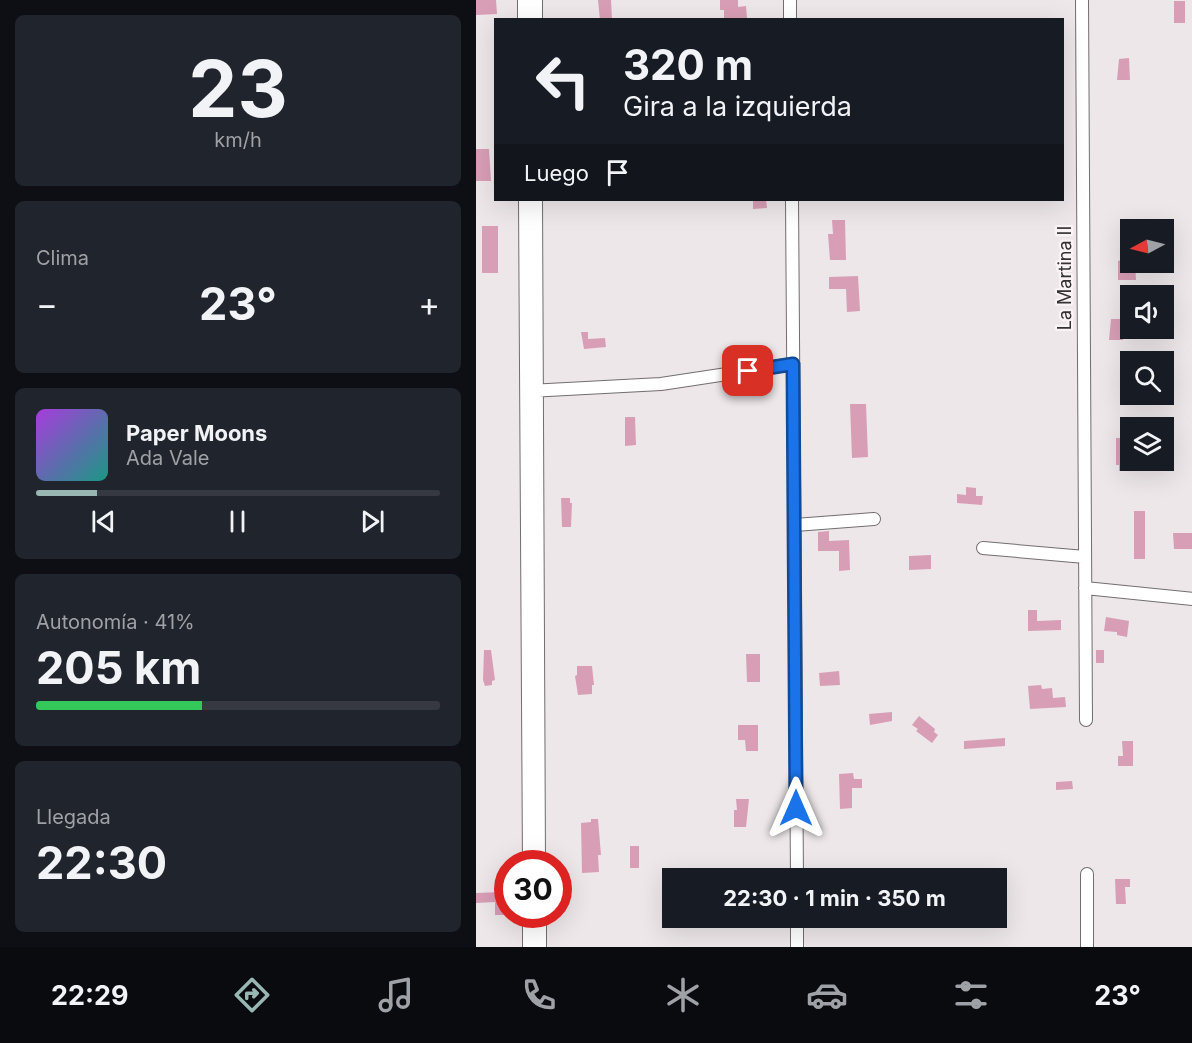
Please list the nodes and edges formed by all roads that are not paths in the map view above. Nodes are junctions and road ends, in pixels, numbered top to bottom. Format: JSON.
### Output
{"nodes":[{"id":1,"x":524,"y":0,"type":"edge"},
{"id":2,"x":536,"y":0,"type":"edge"},
{"id":3,"x":790,"y":0,"type":"edge"},
{"id":4,"x":1082,"y":0,"type":"edge"},
{"id":5,"x":524,"y":18,"type":"edge"},
{"id":6,"x":536,"y":18,"type":"edge"},
{"id":7,"x":790,"y":18,"type":"edge"},
{"id":8,"x":525,"y":201,"type":"edge"},
{"id":9,"x":536,"y":201,"type":"edge"},
{"id":10,"x":792,"y":201,"type":"edge"},
{"id":11,"x":793,"y":364,"type":"junction"},
{"id":12,"x":531,"y":391,"type":"junction"},
{"id":13,"x":874,"y":519,"type":"dead end"},
{"id":14,"x":795,"y":525,"type":"junction"},
{"id":15,"x":983,"y":548,"type":"dead end"},
{"id":16,"x":1085,"y":557,"type":"junction"},
{"id":17,"x":1085,"y":588,"type":"junction"},
{"id":18,"x":1193,"y":599,"type":"edge"},
{"id":19,"x":1086,"y":720,"type":"dead end"},
{"id":20,"x":529,"y":850,"type":"edge"},
{"id":21,"x":539,"y":850,"type":"edge"},
{"id":22,"x":797,"y":868,"type":"edge"},
{"id":23,"x":1087,"y":874,"type":"dead end"},
{"id":24,"x":529,"y":928,"type":"edge"},
{"id":25,"x":540,"y":928,"type":"edge"},
{"id":26,"x":797,"y":928,"type":"edge"},
{"id":27,"x":529,"y":947,"type":"edge"},
{"id":28,"x":540,"y":947,"type":"edge"},
{"id":29,"x":797,"y":947,"type":"edge"},
{"id":30,"x":1087,"y":947,"type":"edge"}],
"edges":[{"from":1,"to":5,"type":"street"},
{"from":2,"to":6,"type":"street"},
{"from":3,"to":7,"type":"street"},
{"from":4,"to":16,"type":"street","name":"La Martina II"},
{"from":8,"to":12,"type":"street"},
{"from":9,"to":12,"type":"street"},
{"from":10,"to":11,"type":"street"},
{"from":11,"to":12,"type":"street"},
{"from":11,"to":14,"type":"street"},
{"from":12,"to":20,"type":"street"},
{"from":12,"to":21,"type":"street"},
{"from":13,"to":14,"type":"street"},
{"from":14,"to":22,"type":"street"},
{"from":15,"to":16,"type":"street"},
{"from":16,"to":17,"type":"street","name":"La Martina II"},
{"from":17,"to":18,"type":"street"},
{"from":17,"to":19,"type":"street","name":"La Martina II"},
{"from":23,"to":30,"type":"street"},
{"from":24,"to":27,"type":"street"},
{"from":25,"to":28,"type":"street"},
{"from":26,"to":29,"type":"street"}]}
